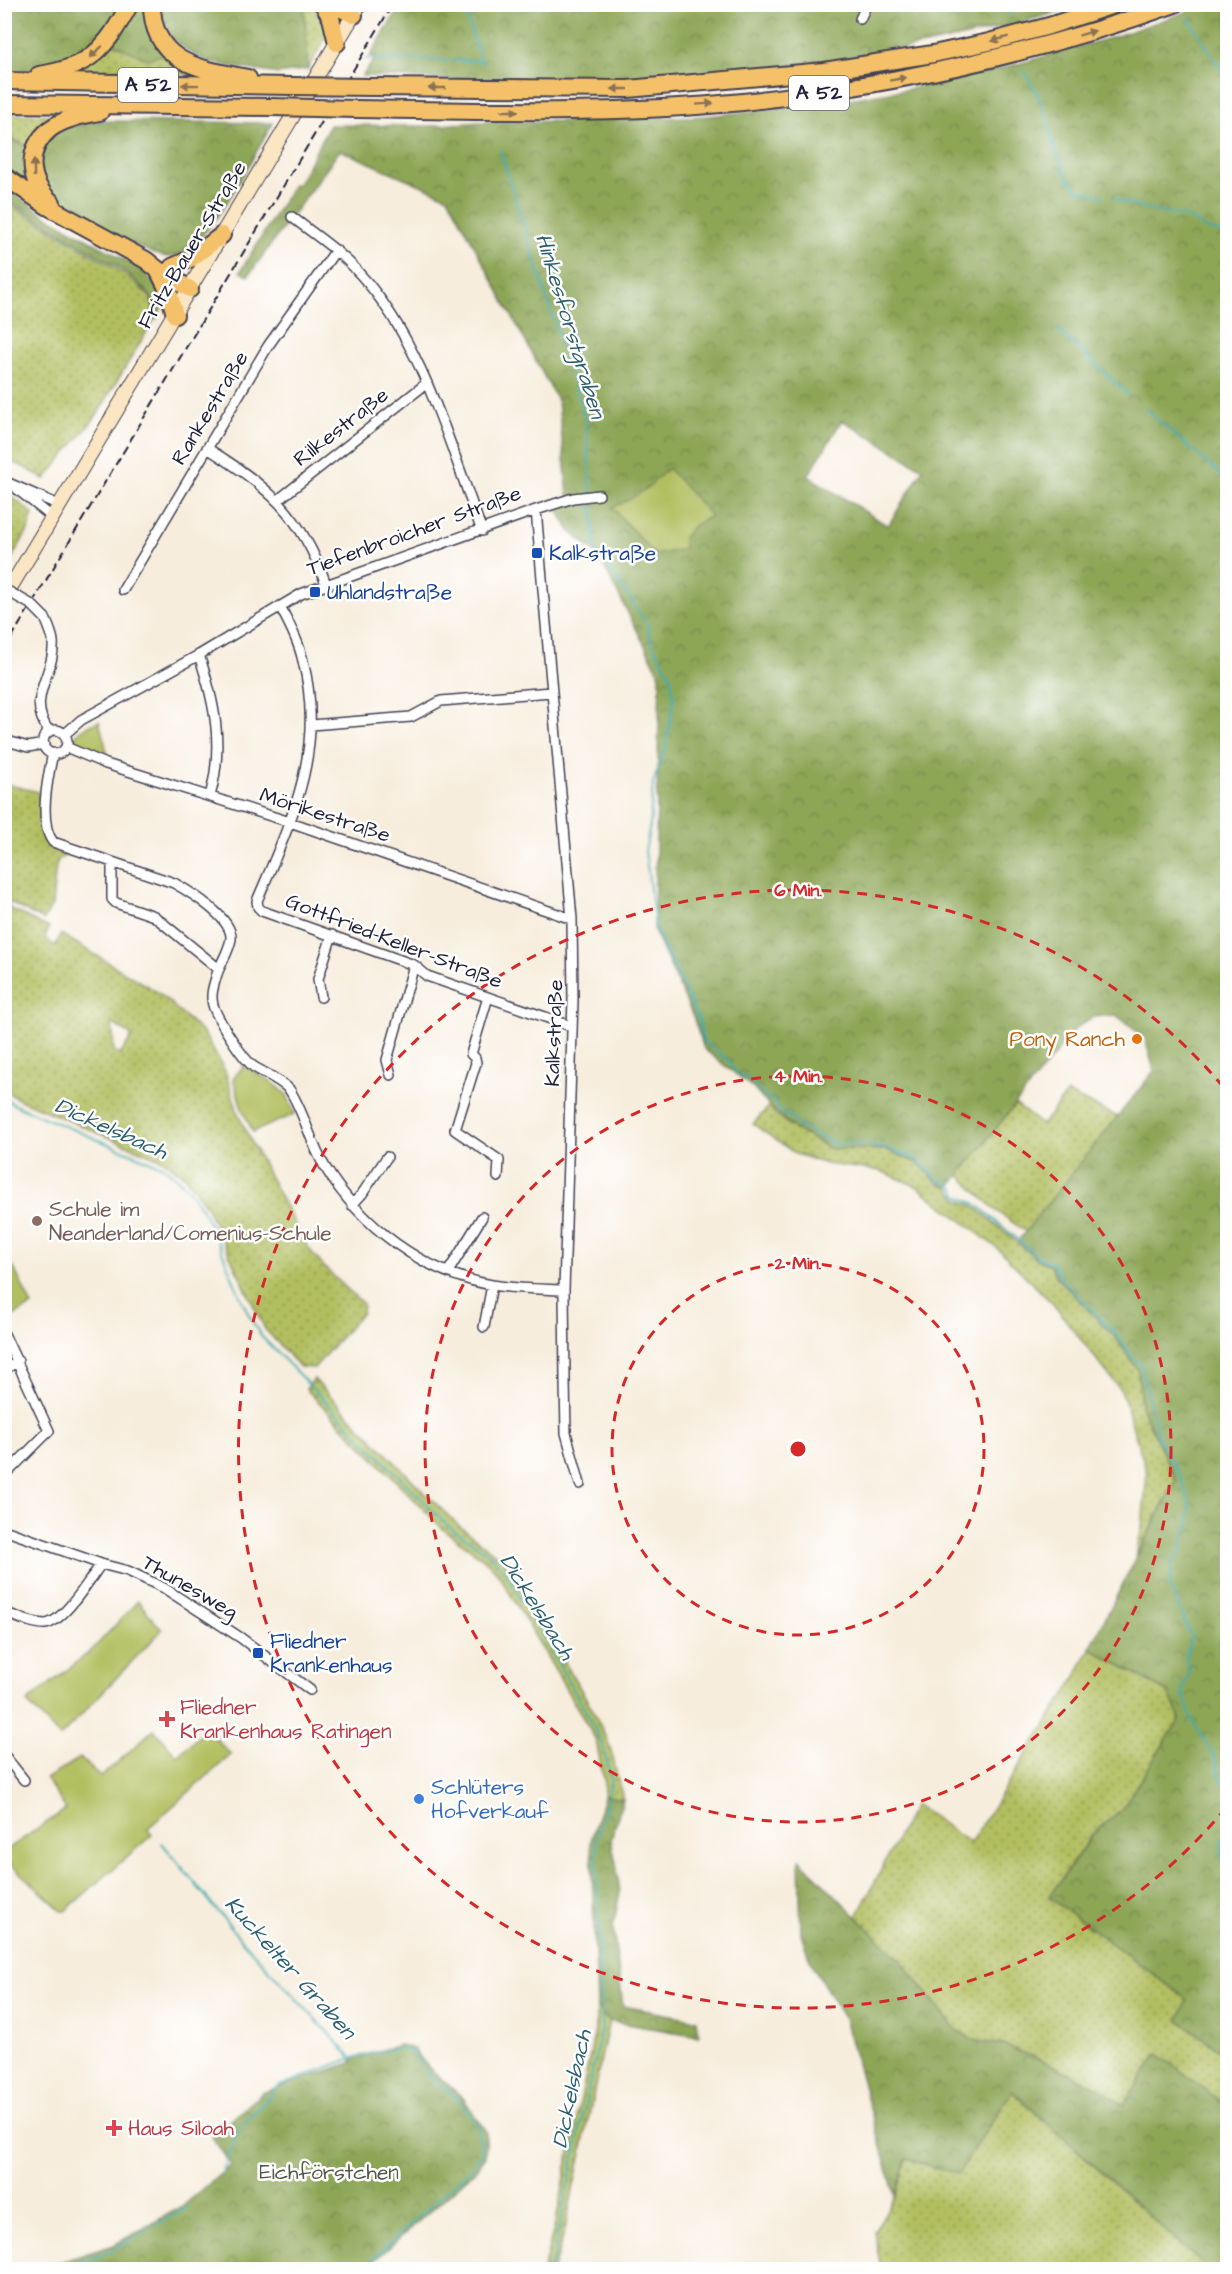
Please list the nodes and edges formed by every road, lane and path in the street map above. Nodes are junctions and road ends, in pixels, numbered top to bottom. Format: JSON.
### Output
{"nodes":[{"id":1,"x":130,"y":4,"type":"edge"},
{"id":2,"x":152,"y":4,"type":"edge"},
{"id":3,"x":323,"y":4,"type":"edge"},
{"id":4,"x":332,"y":4,"type":"edge"},
{"id":5,"x":867,"y":4,"type":"edge"},
{"id":6,"x":1117,"y":4,"type":"edge"},
{"id":7,"x":1175,"y":4,"type":"edge"},
{"id":8,"x":356,"y":8,"type":"edge"},
{"id":9,"x":860,"y":19,"type":"dead end"},
{"id":10,"x":337,"y":44,"type":"junction"},
{"id":11,"x":4,"y":81,"type":"edge"},
{"id":12,"x":291,"y":86,"type":"junction"},
{"id":13,"x":4,"y":104,"type":"edge"},
{"id":14,"x":126,"y":106,"type":"junction"},
{"id":15,"x":4,"y":176,"type":"edge"},
{"id":16,"x":64,"y":214,"type":"junction"},
{"id":17,"x":292,"y":218,"type":"dead end"},
{"id":18,"x":222,"y":236,"type":"junction"},
{"id":19,"x":336,"y":250,"type":"junction"},
{"id":20,"x":159,"y":265,"type":"junction"},
{"id":21,"x":193,"y":284,"type":"junction"},
{"id":22,"x":175,"y":315,"type":"junction"},
{"id":23,"x":427,"y":383,"type":"junction"},
{"id":24,"x":207,"y":448,"type":"junction"},
{"id":25,"x":7,"y":482,"type":"edge"},
{"id":26,"x":599,"y":495,"type":"dead end"},
{"id":27,"x":278,"y":500,"type":"junction"},
{"id":28,"x":536,"y":510,"type":"junction"},
{"id":29,"x":56,"y":511,"type":"junction"},
{"id":30,"x":482,"y":531,"type":"junction"},
{"id":31,"x":326,"y":584,"type":"junction"},
{"id":32,"x":4,"y":589,"type":"edge"},
{"id":33,"x":123,"y":590,"type":"dead end"},
{"id":34,"x":4,"y":598,"type":"edge"},
{"id":35,"x":280,"y":606,"type":"junction"},
{"id":36,"x":199,"y":655,"type":"junction"},
{"id":37,"x":550,"y":692,"type":"junction"},
{"id":38,"x":311,"y":725,"type":"junction"},
{"id":39,"x":50,"y":731,"type":"junction"},
{"id":40,"x":65,"y":734,"type":"junction"},
{"id":41,"x":4,"y":740,"type":"edge"},
{"id":42,"x":44,"y":744,"type":"junction"},
{"id":43,"x":66,"y":747,"type":"junction"},
{"id":44,"x":52,"y":753,"type":"junction"},
{"id":45,"x":210,"y":796,"type":"junction"},
{"id":46,"x":290,"y":822,"type":"junction"},
{"id":47,"x":112,"y":862,"type":"junction"},
{"id":48,"x":572,"y":919,"type":"junction"},
{"id":49,"x":332,"y":935,"type":"junction"},
{"id":50,"x":414,"y":965,"type":"junction"},
{"id":51,"x":219,"y":969,"type":"junction"},
{"id":52,"x":321,"y":997,"type":"dead end"},
{"id":53,"x":488,"y":997,"type":"junction"},
{"id":54,"x":572,"y":1026,"type":"junction"},
{"id":55,"x":391,"y":1075,"type":"dead end"},
{"id":56,"x":387,"y":1157,"type":"dead end"},
{"id":57,"x":498,"y":1177,"type":"dead end"},
{"id":58,"x":352,"y":1204,"type":"junction"},
{"id":59,"x":482,"y":1217,"type":"dead end"},
{"id":60,"x":448,"y":1272,"type":"junction"},
{"id":61,"x":492,"y":1285,"type":"junction"},
{"id":62,"x":564,"y":1290,"type":"junction"},
{"id":63,"x":484,"y":1327,"type":"dead end"},
{"id":64,"x":4,"y":1334,"type":"edge"},
{"id":65,"x":18,"y":1361,"type":"junction"},
{"id":66,"x":4,"y":1370,"type":"edge"},
{"id":67,"x":4,"y":1476,"type":"edge"},
{"id":68,"x":580,"y":1484,"type":"dead end"},
{"id":69,"x":4,"y":1530,"type":"edge"},
{"id":70,"x":101,"y":1564,"type":"junction"},
{"id":71,"x":4,"y":1612,"type":"edge"},
{"id":72,"x":310,"y":1690,"type":"dead end"},
{"id":73,"x":4,"y":1755,"type":"edge"},
{"id":74,"x":24,"y":1780,"type":"dead end"}],
"edges":[{"from":1,"to":11,"type":"highway","one_way":true},
{"from":2,"to":12,"type":"highway"},
{"from":3,"to":10,"type":"highway"},
{"from":4,"to":8,"type":"highway"},
{"from":5,"to":9,"type":"street"},
{"from":6,"to":12,"type":"highway","number":"A 52","one_way":true,"bridge":true},
{"from":14,"to":7,"type":"highway","number":"A 52","one_way":true,"bridge":true},
{"from":8,"to":10,"type":"main road","name":"Fritz-Bauer-Straße"},
{"from":10,"to":18,"type":"main road","name":"Fritz-Bauer-Straße"},
{"from":12,"to":11,"type":"highway","number":"A 52","one_way":true},
{"from":13,"to":14,"type":"highway","number":"A 52"},
{"from":16,"to":14,"type":"highway","one_way":true},
{"from":15,"to":16,"type":"highway"},
{"from":16,"to":20,"type":"highway"},
{"from":17,"to":19,"type":"street"},
{"from":18,"to":20,"type":"highway"},
{"from":18,"to":21,"type":"main road","name":"Fritz-Bauer-Straße"},
{"from":19,"to":23,"type":"street"},
{"from":19,"to":24,"type":"street","name":"Rankestraße"},
{"from":20,"to":21,"type":"highway"},
{"from":20,"to":22,"type":"highway"},
{"from":21,"to":22,"type":"main road","name":"Fritz-Bauer-Straße"},
{"from":22,"to":29,"type":"main road","name":"Fritz-Bauer-Straße"},
{"from":23,"to":27,"type":"street","name":"Rilkestraße"},
{"from":23,"to":30,"type":"street"},
{"from":24,"to":27,"type":"street"},
{"from":24,"to":33,"type":"street","name":"Rankestraße"},
{"from":25,"to":29,"type":"street"},
{"from":25,"to":29,"type":"street"},
{"from":26,"to":28,"type":"street","name":"Tiefenbroicher Straße"},
{"from":27,"to":31,"type":"street"},
{"from":28,"to":30,"type":"street","name":"Tiefenbroicher Straße"},
{"from":28,"to":37,"type":"street","name":"Kalkstraße"},
{"from":29,"to":34,"type":"main road"},
{"from":30,"to":31,"type":"street","name":"Tiefenbroicher Straße"},
{"from":31,"to":35,"type":"street","name":"Tiefenbroicher Straße"},
{"from":32,"to":39,"type":"street","bridge":true},
{"from":35,"to":36,"type":"street","name":"Tiefenbroicher Straße"},
{"from":35,"to":38,"type":"street"},
{"from":36,"to":40,"type":"street","name":"Tiefenbroicher Straße"},
{"from":36,"to":45,"type":"street"},
{"from":37,"to":38,"type":"street"},
{"from":37,"to":48,"type":"street","name":"Kalkstraße"},
{"from":38,"to":46,"type":"street"},
{"from":39,"to":40,"type":"street"},
{"from":39,"to":42,"type":"street"},
{"from":40,"to":43,"type":"street"},
{"from":41,"to":42,"type":"street"},
{"from":42,"to":44,"type":"street"},
{"from":43,"to":44,"type":"street"},
{"from":43,"to":45,"type":"street","name":"Mörikestraße"},
{"from":44,"to":47,"type":"street"},
{"from":45,"to":46,"type":"street","name":"Mörikestraße"},
{"from":46,"to":48,"type":"street","name":"Mörikestraße"},
{"from":46,"to":49,"type":"street","name":"Gottfried-Keller-Straße"},
{"from":47,"to":51,"type":"street"},
{"from":47,"to":51,"type":"street"},
{"from":48,"to":54,"type":"street","name":"Kalkstraße"},
{"from":49,"to":50,"type":"street","name":"Gottfried-Keller-Straße"},
{"from":49,"to":52,"type":"street"},
{"from":50,"to":53,"type":"street","name":"Gottfried-Keller-Straße"},
{"from":50,"to":55,"type":"street"},
{"from":51,"to":58,"type":"street"},
{"from":53,"to":54,"type":"street","name":"Gottfried-Keller-Straße"},
{"from":53,"to":57,"type":"street"},
{"from":54,"to":62,"type":"street","name":"Kalkstraße"},
{"from":56,"to":58,"type":"street"},
{"from":58,"to":60,"type":"street"},
{"from":59,"to":60,"type":"street"},
{"from":60,"to":61,"type":"street"},
{"from":61,"to":62,"type":"street"},
{"from":61,"to":63,"type":"street"},
{"from":62,"to":68,"type":"street","name":"Kalkstraße"},
{"from":64,"to":65,"type":"street"},
{"from":65,"to":66,"type":"street"},
{"from":65,"to":67,"type":"street"},
{"from":69,"to":70,"type":"street","name":"Thunesweg"},
{"from":70,"to":71,"type":"street"},
{"from":70,"to":72,"type":"street","name":"Thunesweg"},
{"from":73,"to":74,"type":"street"}]}
